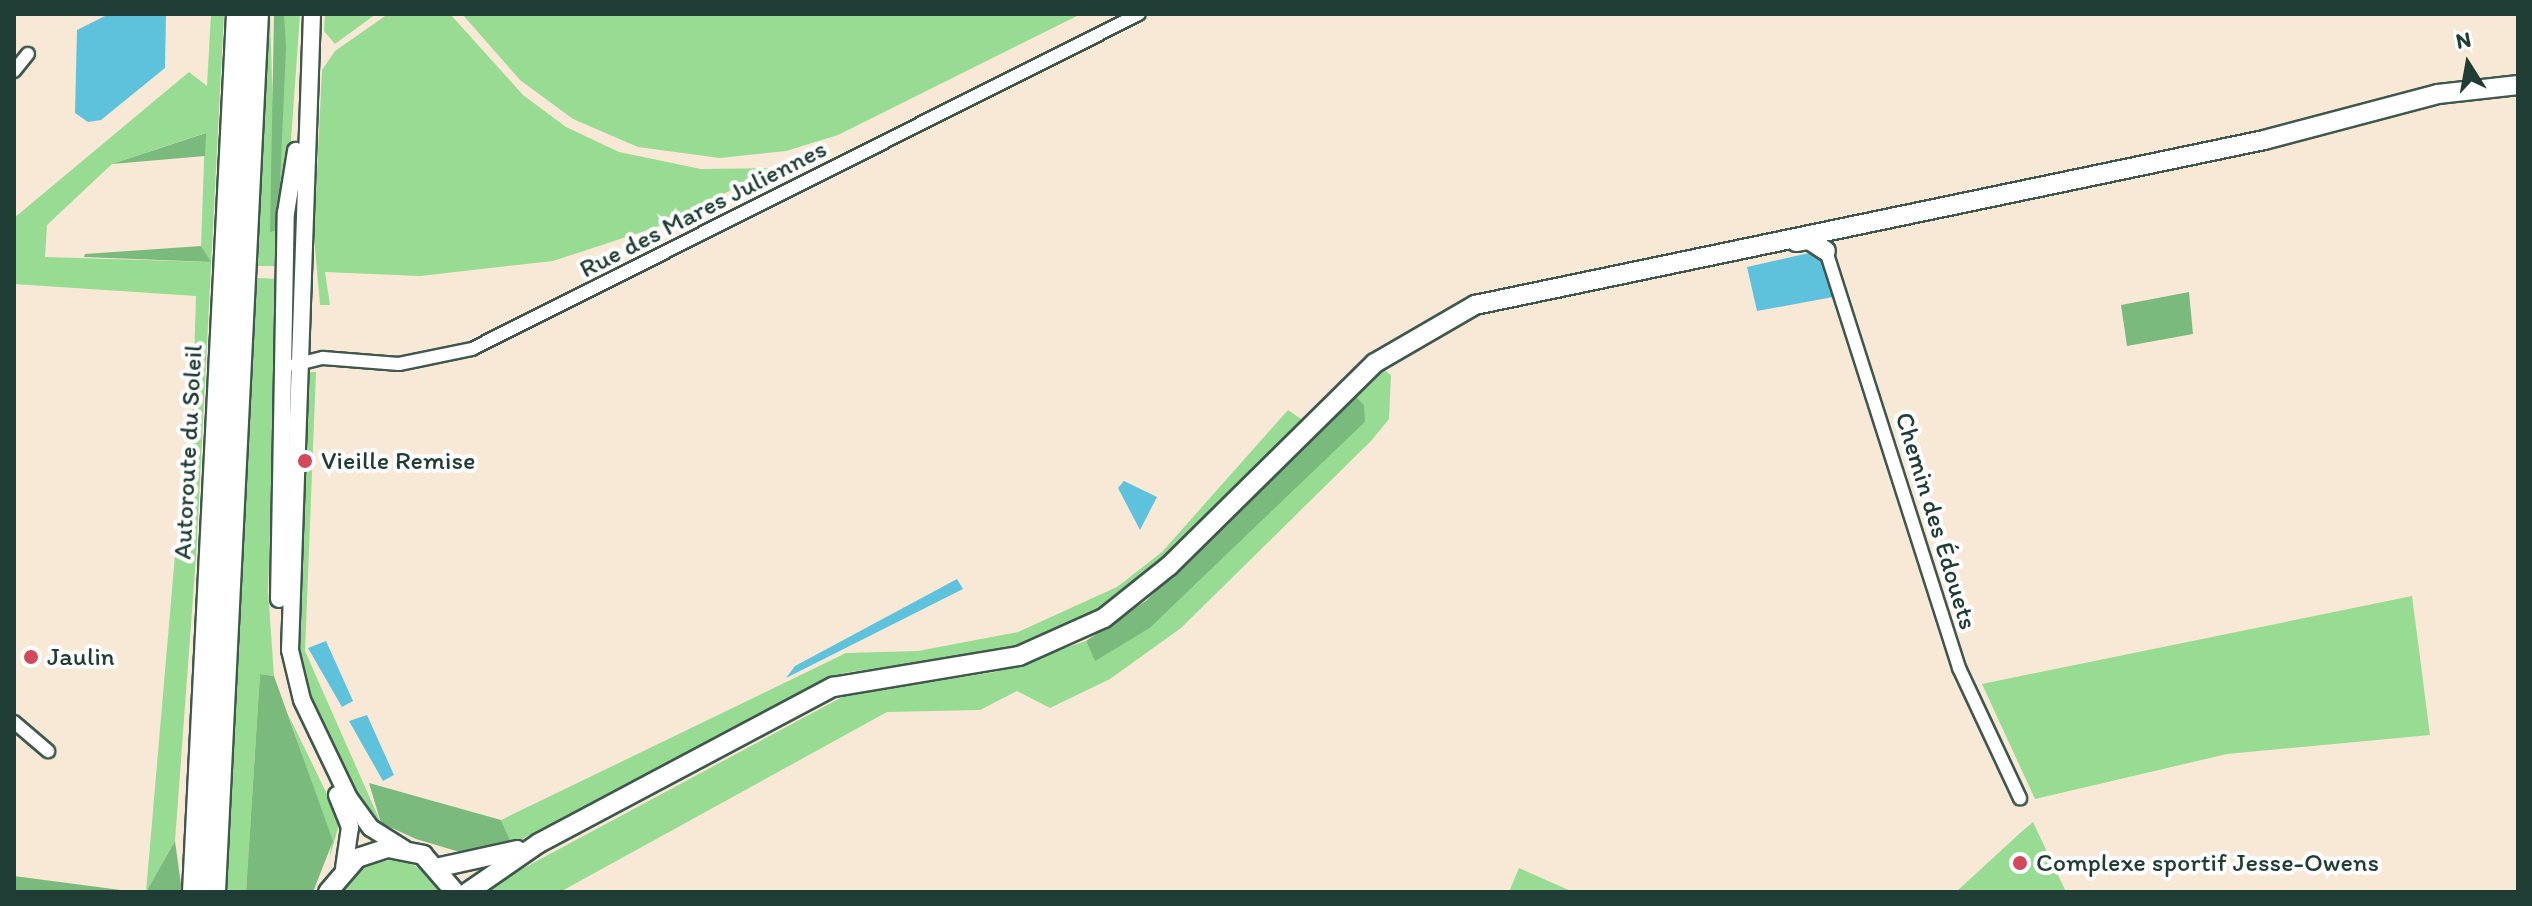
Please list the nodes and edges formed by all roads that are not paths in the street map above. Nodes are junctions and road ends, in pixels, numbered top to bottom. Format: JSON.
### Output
{"nodes":[{"id":1,"x":238,"y":14,"type":"edge"},
{"id":2,"x":257,"y":14,"type":"edge"},
{"id":3,"x":304,"y":14,"type":"edge"},
{"id":4,"x":312,"y":14,"type":"edge"},
{"id":5,"x":1139,"y":14,"type":"edge"},
{"id":6,"x":28,"y":54,"type":"dead end"},
{"id":7,"x":14,"y":71,"type":"edge"},
{"id":8,"x":2518,"y":85,"type":"edge"},
{"id":9,"x":2470,"y":89,"type":"junction"},
{"id":10,"x":2518,"y":93,"type":"edge"},
{"id":11,"x":1886,"y":216,"type":"junction"},
{"id":12,"x":1750,"y":244,"type":"junction"},
{"id":13,"x":1826,"y":251,"type":"junction"},
{"id":14,"x":297,"y":361,"type":"junction"},
{"id":15,"x":281,"y":387,"type":"junction"},
{"id":16,"x":14,"y":722,"type":"edge"},
{"id":17,"x":48,"y":751,"type":"dead end"},
{"id":18,"x":2020,"y":798,"type":"dead end"},
{"id":19,"x":539,"y":843,"type":"junction"},
{"id":20,"x":404,"y":849,"type":"junction"},
{"id":21,"x":440,"y":867,"type":"junction"},
{"id":22,"x":344,"y":868,"type":"junction"},
{"id":23,"x":194,"y":892,"type":"edge"},
{"id":24,"x":214,"y":892,"type":"edge"},
{"id":25,"x":328,"y":892,"type":"edge"},
{"id":26,"x":455,"y":892,"type":"edge"},
{"id":27,"x":468,"y":892,"type":"edge"}],
"edges":[{"from":1,"to":23,"type":"highway","name":"Autoroute du Soleil"},
{"from":2,"to":24,"type":"highway","name":"Autoroute du Soleil"},
{"from":3,"to":15,"type":"main road"},
{"from":4,"to":14,"type":"main road"},
{"from":5,"to":14,"type":"street","name":"Rue des Mares Juliennes"},
{"from":6,"to":7,"type":"street"},
{"from":8,"to":9,"type":"main road"},
{"from":9,"to":10,"type":"main road"},
{"from":9,"to":11,"type":"main road"},
{"from":11,"to":12,"type":"main road"},
{"from":11,"to":13,"type":"main road"},
{"from":12,"to":13,"type":"main road"},
{"from":12,"to":19,"type":"main road"},
{"from":13,"to":18,"type":"street","name":"Chemin des Édouets"},
{"from":14,"to":15,"type":"street"},
{"from":14,"to":20,"type":"main road"},
{"from":15,"to":22,"type":"main road"},
{"from":16,"to":17,"type":"street"},
{"from":19,"to":21,"type":"main road"},
{"from":19,"to":27,"type":"main road"},
{"from":20,"to":21,"type":"main road"},
{"from":20,"to":22,"type":"main road"},
{"from":21,"to":26,"type":"main road"},
{"from":22,"to":25,"type":"main road"}]}
